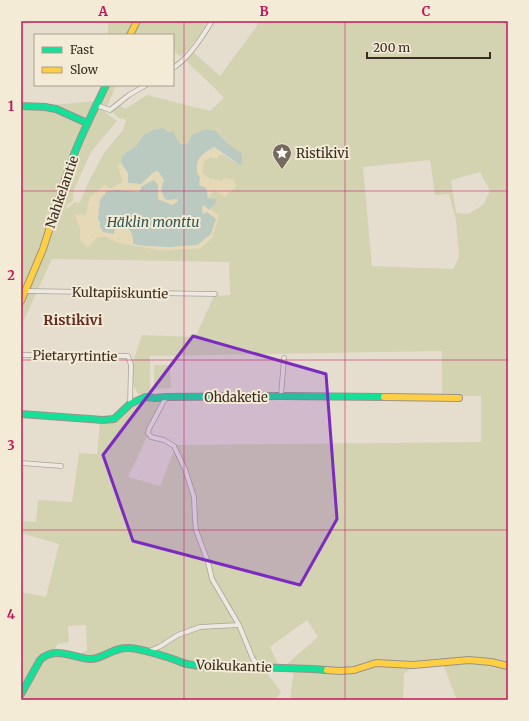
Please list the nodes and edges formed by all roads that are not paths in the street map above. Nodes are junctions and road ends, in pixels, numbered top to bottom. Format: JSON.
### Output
{"nodes":[{"id":1,"x":137,"y":21,"type":"edge"},
{"id":2,"x":212,"y":21,"type":"edge"},
{"id":3,"x":130,"y":34,"type":"edge"},
{"id":4,"x":174,"y":67,"type":"edge"},
{"id":5,"x":106,"y":86,"type":"edge"},
{"id":6,"x":144,"y":86,"type":"edge"},
{"id":7,"x":96,"y":105,"type":"junction"},
{"id":8,"x":21,"y":106,"type":"edge"},
{"id":9,"x":87,"y":123,"type":"junction"},
{"id":10,"x":26,"y":291,"type":"junction"},
{"id":11,"x":215,"y":294,"type":"dead end"},
{"id":12,"x":21,"y":301,"type":"edge"},
{"id":13,"x":21,"y":355,"type":"edge"},
{"id":14,"x":284,"y":358,"type":"dead end"},
{"id":15,"x":281,"y":396,"type":"junction"},
{"id":16,"x":166,"y":397,"type":"junction"},
{"id":17,"x":459,"y":398,"type":"dead end"},
{"id":18,"x":130,"y":404,"type":"junction"},
{"id":19,"x":21,"y":414,"type":"edge"},
{"id":20,"x":21,"y":463,"type":"edge"},
{"id":21,"x":61,"y":466,"type":"dead end"},
{"id":22,"x":238,"y":625,"type":"junction"},
{"id":23,"x":148,"y":651,"type":"junction"},
{"id":24,"x":508,"y":666,"type":"edge"},
{"id":25,"x":260,"y":668,"type":"junction"},
{"id":26,"x":21,"y":694,"type":"edge"}],
"edges":[{"from":1,"to":3,"type":"street"},
{"from":2,"to":4,"type":"street"},
{"from":5,"to":7,"type":"street","name":"Nahkelantie"},
{"from":6,"to":7,"type":"street"},
{"from":7,"to":9,"type":"street","name":"Nahkelantie"},
{"from":8,"to":9,"type":"street"},
{"from":9,"to":10,"type":"street","name":"Nahkelantie"},
{"from":10,"to":11,"type":"street","name":"Kultapiiskuntie"},
{"from":10,"to":12,"type":"street","name":"Nahkelantie"},
{"from":13,"to":18,"type":"street","name":"Pietaryrtintie"},
{"from":14,"to":15,"type":"street"},
{"from":15,"to":16,"type":"street","name":"Ohdaketie"},
{"from":15,"to":17,"type":"street","name":"Ohdaketie"},
{"from":16,"to":18,"type":"street","name":"Ohdaketie"},
{"from":16,"to":22,"type":"street"},
{"from":18,"to":19,"type":"street","name":"Ohdaketie"},
{"from":20,"to":21,"type":"street"},
{"from":22,"to":23,"type":"street"},
{"from":22,"to":25,"type":"street"},
{"from":23,"to":25,"type":"street","name":"Voikukantie"},
{"from":23,"to":26,"type":"street","name":"Voikukantie"},
{"from":24,"to":25,"type":"street","name":"Voikukantie"}]}
